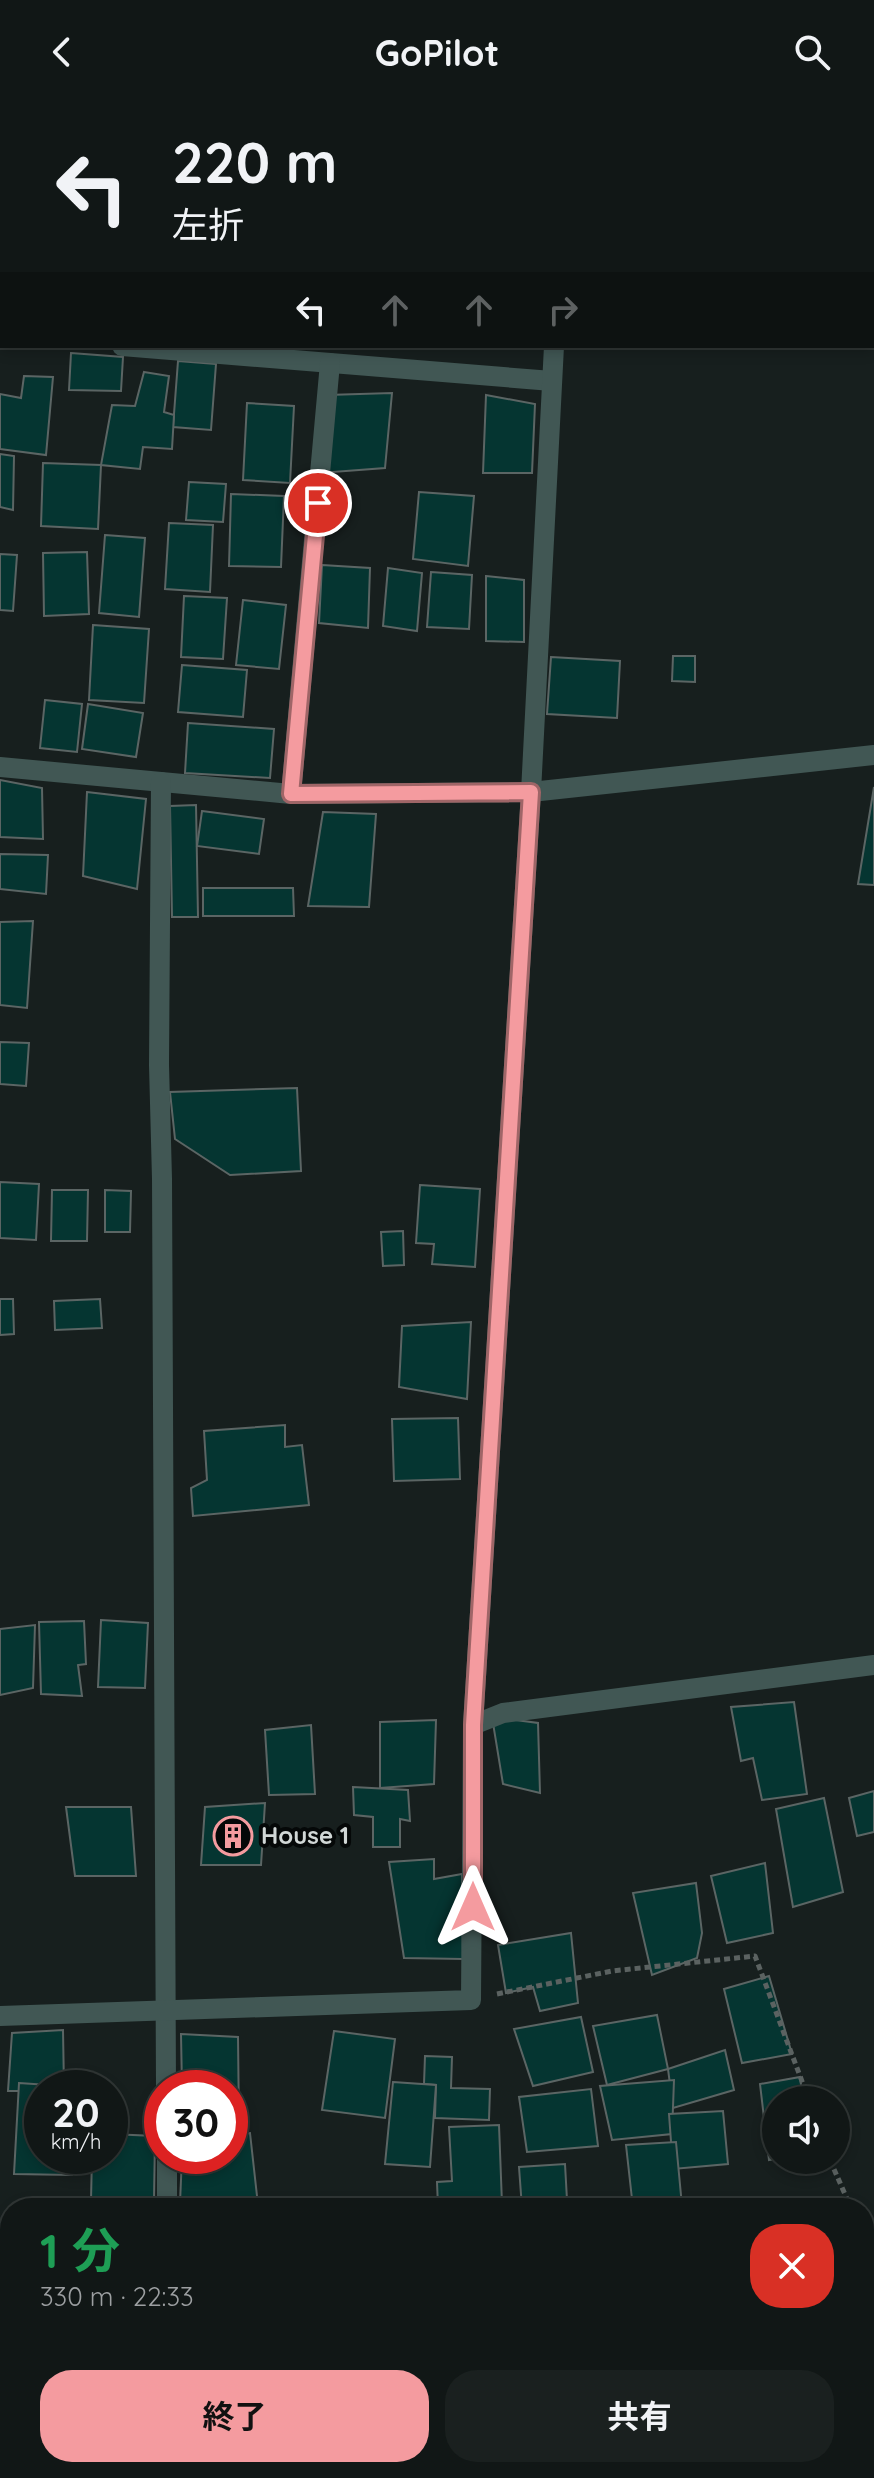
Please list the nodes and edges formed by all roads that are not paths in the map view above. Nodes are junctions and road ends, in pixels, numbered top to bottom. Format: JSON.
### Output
{"nodes":[{"id":1,"x":156,"y":348,"type":"edge"},
{"id":2,"x":554,"y":348,"type":"edge"},
{"id":3,"x":330,"y":363,"type":"junction"},
{"id":4,"x":552,"y":381,"type":"junction"},
{"id":5,"x":874,"y":755,"type":"edge"},
{"id":6,"x":0,"y":767,"type":"edge"},
{"id":7,"x":161,"y":782,"type":"junction"},
{"id":8,"x":531,"y":792,"type":"junction"},
{"id":9,"x":291,"y":794,"type":"junction"},
{"id":10,"x":874,"y":1665,"type":"edge"},
{"id":11,"x":473,"y":1725,"type":"junction"},
{"id":12,"x":165,"y":2010,"type":"junction"},
{"id":13,"x":0,"y":2016,"type":"edge"},
{"id":14,"x":166,"y":2070,"type":"edge"},
{"id":15,"x":167,"y":2174,"type":"edge"},
{"id":16,"x":167,"y":2198,"type":"edge"}],
"edges":[{"from":1,"to":3,"type":"street"},
{"from":2,"to":4,"type":"street"},
{"from":3,"to":4,"type":"street"},
{"from":3,"to":9,"type":"street"},
{"from":4,"to":8,"type":"street"},
{"from":5,"to":8,"type":"street"},
{"from":6,"to":7,"type":"street"},
{"from":7,"to":9,"type":"street"},
{"from":7,"to":12,"type":"street"},
{"from":8,"to":9,"type":"street"},
{"from":8,"to":11,"type":"street"},
{"from":10,"to":11,"type":"street"},
{"from":11,"to":12,"type":"street"},
{"from":12,"to":13,"type":"street"},
{"from":12,"to":14,"type":"street"},
{"from":15,"to":16,"type":"street"}]}
